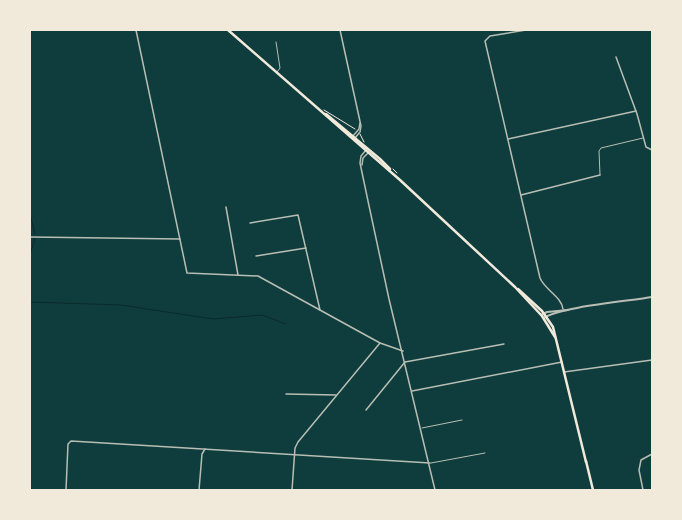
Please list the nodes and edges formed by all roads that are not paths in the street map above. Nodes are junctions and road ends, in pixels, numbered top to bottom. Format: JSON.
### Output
{"nodes":[{"id":1,"x":136,"y":30,"type":"edge"},
{"id":2,"x":228,"y":30,"type":"edge"},
{"id":3,"x":340,"y":30,"type":"edge"},
{"id":4,"x":526,"y":30,"type":"edge"},
{"id":5,"x":276,"y":42,"type":"dead end"},
{"id":6,"x":616,"y":57,"type":"dead end"},
{"id":7,"x":276,"y":72,"type":"junction"},
{"id":8,"x":636,"y":111,"type":"junction"},
{"id":9,"x":354,"y":137,"type":"junction"},
{"id":10,"x":644,"y":138,"type":"junction"},
{"id":11,"x":508,"y":139,"type":"junction"},
{"id":12,"x":652,"y":150,"type":"edge"},
{"id":13,"x":368,"y":151,"type":"junction"},
{"id":14,"x":600,"y":175,"type":"joint"},
{"id":15,"x":521,"y":195,"type":"junction"},
{"id":16,"x":226,"y":207,"type":"dead end"},
{"id":17,"x":250,"y":223,"type":"dead end"},
{"id":18,"x":30,"y":236,"type":"edge"},
{"id":19,"x":180,"y":239,"type":"junction"},
{"id":20,"x":306,"y":248,"type":"junction"},
{"id":21,"x":256,"y":256,"type":"dead end"},
{"id":22,"x":238,"y":275,"type":"junction"},
{"id":23,"x":652,"y":298,"type":"edge"},
{"id":24,"x":563,"y":309,"type":"junction"},
{"id":25,"x":320,"y":310,"type":"junction"},
{"id":26,"x":569,"y":310,"type":"junction"},
{"id":27,"x":544,"y":316,"type":"junction"},
{"id":28,"x":380,"y":342,"type":"junction"},
{"id":29,"x":504,"y":344,"type":"dead end"},
{"id":30,"x":403,"y":351,"type":"junction"},
{"id":31,"x":652,"y":360,"type":"edge"},
{"id":32,"x":405,"y":362,"type":"junction"},
{"id":33,"x":562,"y":362,"type":"junction"},
{"id":34,"x":564,"y":372,"type":"junction"},
{"id":35,"x":412,"y":391,"type":"junction"},
{"id":36,"x":286,"y":394,"type":"dead end"},
{"id":37,"x":336,"y":395,"type":"junction"},
{"id":38,"x":366,"y":410,"type":"dead end"},
{"id":39,"x":462,"y":420,"type":"dead end"},
{"id":40,"x":422,"y":428,"type":"junction"},
{"id":41,"x":205,"y":449,"type":"junction"},
{"id":42,"x":485,"y":453,"type":"dead end"},
{"id":43,"x":294,"y":454,"type":"junction"},
{"id":44,"x":652,"y":454,"type":"edge"},
{"id":45,"x":430,"y":463,"type":"junction"},
{"id":46,"x":66,"y":490,"type":"edge"},
{"id":47,"x":199,"y":490,"type":"edge"},
{"id":48,"x":292,"y":490,"type":"edge"},
{"id":49,"x":435,"y":490,"type":"edge"},
{"id":50,"x":593,"y":490,"type":"edge"},
{"id":51,"x":643,"y":490,"type":"edge"}],
"edges":[{"from":1,"to":19,"type":"street"},
{"from":2,"to":7,"type":"main road"},
{"from":3,"to":9,"type":"street"},
{"from":4,"to":11,"type":"street"},
{"from":5,"to":7,"type":"lane"},
{"from":6,"to":8,"type":"street"},
{"from":7,"to":9,"type":"main road"},
{"from":8,"to":10,"type":"street"},
{"from":8,"to":11,"type":"street"},
{"from":9,"to":13,"type":"main road"},
{"from":10,"to":12,"type":"street"},
{"from":10,"to":14,"type":"lane"},
{"from":11,"to":15,"type":"street"},
{"from":13,"to":27,"type":"main road"},
{"from":13,"to":30,"type":"street"},
{"from":14,"to":15,"type":"street"},
{"from":15,"to":24,"type":"street"},
{"from":16,"to":22,"type":"street"},
{"from":17,"to":20,"type":"street"},
{"from":18,"to":19,"type":"street"},
{"from":19,"to":22,"type":"street"},
{"from":20,"to":21,"type":"street"},
{"from":20,"to":25,"type":"street"},
{"from":22,"to":25,"type":"street"},
{"from":23,"to":26,"type":"street"},
{"from":24,"to":26,"type":"street"},
{"from":24,"to":27,"type":"street"},
{"from":25,"to":28,"type":"street"},
{"from":26,"to":27,"type":"street"},
{"from":27,"to":33,"type":"main road"},
{"from":28,"to":30,"type":"street"},
{"from":28,"to":37,"type":"street"},
{"from":29,"to":32,"type":"street"},
{"from":30,"to":32,"type":"street"},
{"from":31,"to":34,"type":"street"},
{"from":32,"to":35,"type":"street"},
{"from":32,"to":38,"type":"street"},
{"from":33,"to":34,"type":"main road"},
{"from":33,"to":35,"type":"street"},
{"from":34,"to":50,"type":"main road"},
{"from":35,"to":40,"type":"street"},
{"from":36,"to":37,"type":"street"},
{"from":37,"to":43,"type":"street"},
{"from":39,"to":40,"type":"lane"},
{"from":40,"to":45,"type":"street"},
{"from":41,"to":43,"type":"street"},
{"from":41,"to":46,"type":"street"},
{"from":41,"to":47,"type":"street"},
{"from":42,"to":45,"type":"lane"},
{"from":43,"to":45,"type":"street"},
{"from":43,"to":48,"type":"street"},
{"from":44,"to":51,"type":"street"},
{"from":45,"to":49,"type":"street"}]}
